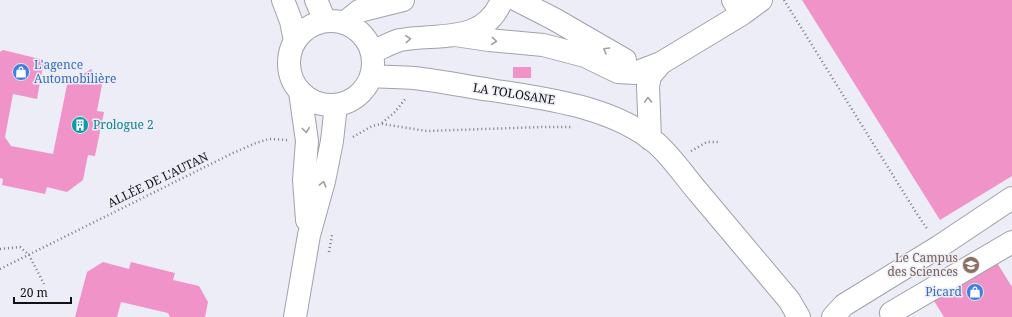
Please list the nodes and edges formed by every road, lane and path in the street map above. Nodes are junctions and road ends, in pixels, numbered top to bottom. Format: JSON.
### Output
{"nodes":[{"id":1,"x":283,"y":0,"type":"edge"},
{"id":2,"x":316,"y":0,"type":"edge"},
{"id":3,"x":761,"y":0,"type":"edge"},
{"id":4,"x":784,"y":0,"type":"edge"},
{"id":5,"x":396,"y":1,"type":"edge"},
{"id":6,"x":506,"y":3,"type":"edge"},
{"id":7,"x":737,"y":7,"type":"edge"},
{"id":8,"x":334,"y":22,"type":"junction"},
{"id":9,"x":455,"y":35,"type":"junction"},
{"id":10,"x":295,"y":41,"type":"junction"},
{"id":11,"x":372,"y":52,"type":"junction"},
{"id":12,"x":661,"y":63,"type":"junction"},
{"id":13,"x":371,"y":76,"type":"junction"},
{"id":14,"x":300,"y":92,"type":"junction"},
{"id":15,"x":336,"y":105,"type":"junction"},
{"id":16,"x":567,"y":122,"type":"dead end"},
{"id":17,"x":574,"y":124,"type":"dead end"},
{"id":18,"x":579,"y":128,"type":"dead end"},
{"id":19,"x":650,"y":139,"type":"junction"},
{"id":20,"x":350,"y":140,"type":"dead end"},
{"id":21,"x":307,"y":141,"type":"junction"},
{"id":22,"x":718,"y":142,"type":"dead end"},
{"id":23,"x":675,"y":163,"type":"junction"},
{"id":24,"x":1012,"y":198,"type":"edge"},
{"id":25,"x":309,"y":235,"type":"junction"},
{"id":26,"x":1012,"y":242,"type":"edge"},
{"id":27,"x":940,"y":246,"type":"junction"},
{"id":28,"x":0,"y":249,"type":"edge"},
{"id":29,"x":29,"y":255,"type":"junction"},
{"id":30,"x":0,"y":270,"type":"edge"},
{"id":31,"x":44,"y":284,"type":"dead end"},
{"id":32,"x":794,"y":308,"type":"edge"},
{"id":33,"x":295,"y":317,"type":"edge"},
{"id":34,"x":807,"y":317,"type":"edge"},
{"id":35,"x":833,"y":317,"type":"edge"},
{"id":36,"x":893,"y":317,"type":"edge"}],
"edges":[{"from":1,"to":10,"type":"street"},
{"from":2,"to":8,"type":"street"},
{"from":3,"to":7,"type":"street"},
{"from":4,"to":27,"type":"path"},
{"from":5,"to":8,"type":"street"},
{"from":7,"to":6,"type":"street","one_way":true},
{"from":6,"to":9,"type":"street"},
{"from":7,"to":12,"type":"street"},
{"from":8,"to":10,"type":"street"},
{"from":8,"to":11,"type":"street"},
{"from":11,"to":9,"type":"street","one_way":true},
{"from":9,"to":12,"type":"street","one_way":true},
{"from":10,"to":14,"type":"street"},
{"from":11,"to":13,"type":"street"},
{"from":19,"to":12,"type":"street","one_way":true},
{"from":13,"to":15,"type":"street"},
{"from":13,"to":19,"type":"street","name":"LA TOLOSANE"},
{"from":14,"to":15,"type":"street"},
{"from":14,"to":21,"type":"street","one_way":true},
{"from":25,"to":15,"type":"street","one_way":true},
{"from":16,"to":17,"type":"path"},
{"from":18,"to":20,"type":"path"},
{"from":19,"to":23,"type":"street","name":"LA TOLOSANE"},
{"from":21,"to":25,"type":"street"},
{"from":21,"to":29,"type":"path","name":"ALLÉE DE L'AUTAN"},
{"from":22,"to":23,"type":"path"},
{"from":23,"to":32,"type":"street"},
{"from":24,"to":27,"type":"street"},
{"from":25,"to":33,"type":"street"},
{"from":26,"to":36,"type":"street"},
{"from":27,"to":35,"type":"street"},
{"from":28,"to":29,"type":"path"},
{"from":29,"to":30,"type":"path","name":"ALLÉE DE L'AUTAN"},
{"from":29,"to":31,"type":"path"},
{"from":32,"to":34,"type":"street"}]}
